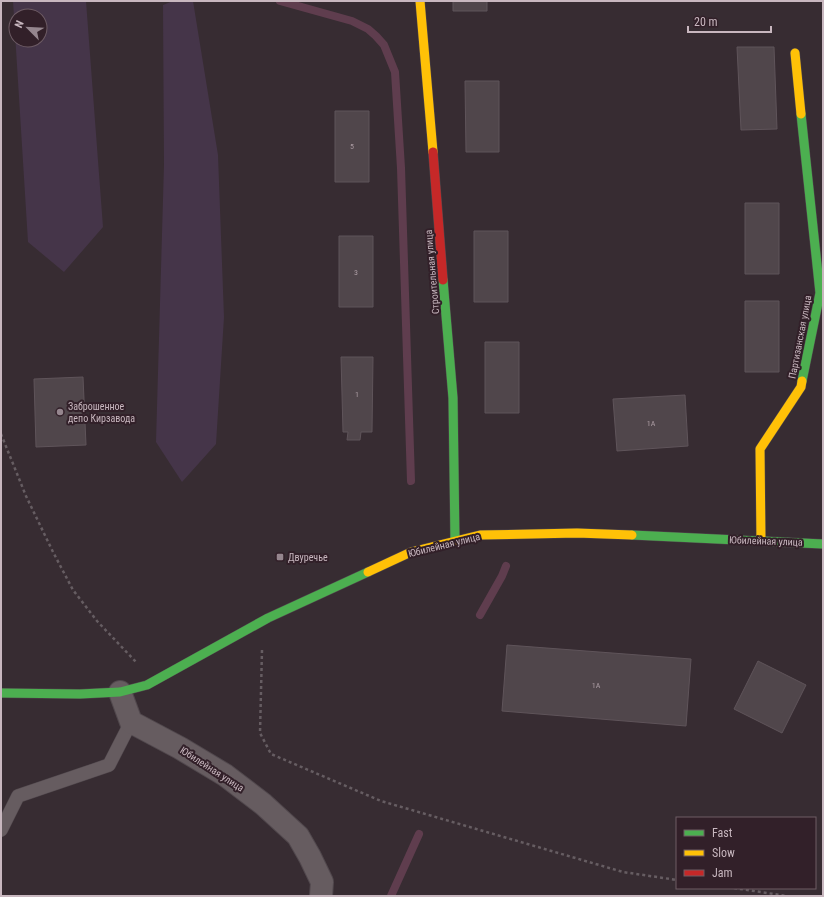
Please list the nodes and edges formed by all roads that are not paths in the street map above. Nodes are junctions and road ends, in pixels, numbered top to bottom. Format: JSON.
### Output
{"nodes":[{"id":1,"x":420,"y":1,"type":"edge"},
{"id":2,"x":795,"y":53,"type":"dead end"},
{"id":3,"x":455,"y":541,"type":"junction"},
{"id":4,"x":761,"y":541,"type":"junction"},
{"id":5,"x":823,"y":544,"type":"edge"},
{"id":6,"x":120,"y":692,"type":"junction"},
{"id":7,"x":1,"y":693,"type":"edge"},
{"id":8,"x":131,"y":722,"type":"junction"},
{"id":9,"x":1,"y":830,"type":"edge"},
{"id":10,"x":321,"y":896,"type":"edge"}],
"edges":[{"from":1,"to":3,"type":"street","name":"Строительная улица"},
{"from":2,"to":4,"type":"street","name":"Партизанская улица"},
{"from":3,"to":4,"type":"street","name":"Юбилейная улица"},
{"from":3,"to":6,"type":"street","name":"Юбилейная улица"},
{"from":4,"to":5,"type":"street","name":"Юбилейная улица"},
{"from":6,"to":7,"type":"street","name":"Юбилейная улица"},
{"from":6,"to":8,"type":"street"},
{"from":8,"to":9,"type":"lane"},
{"from":8,"to":10,"type":"street","name":"Юбилейная улица"}]}
